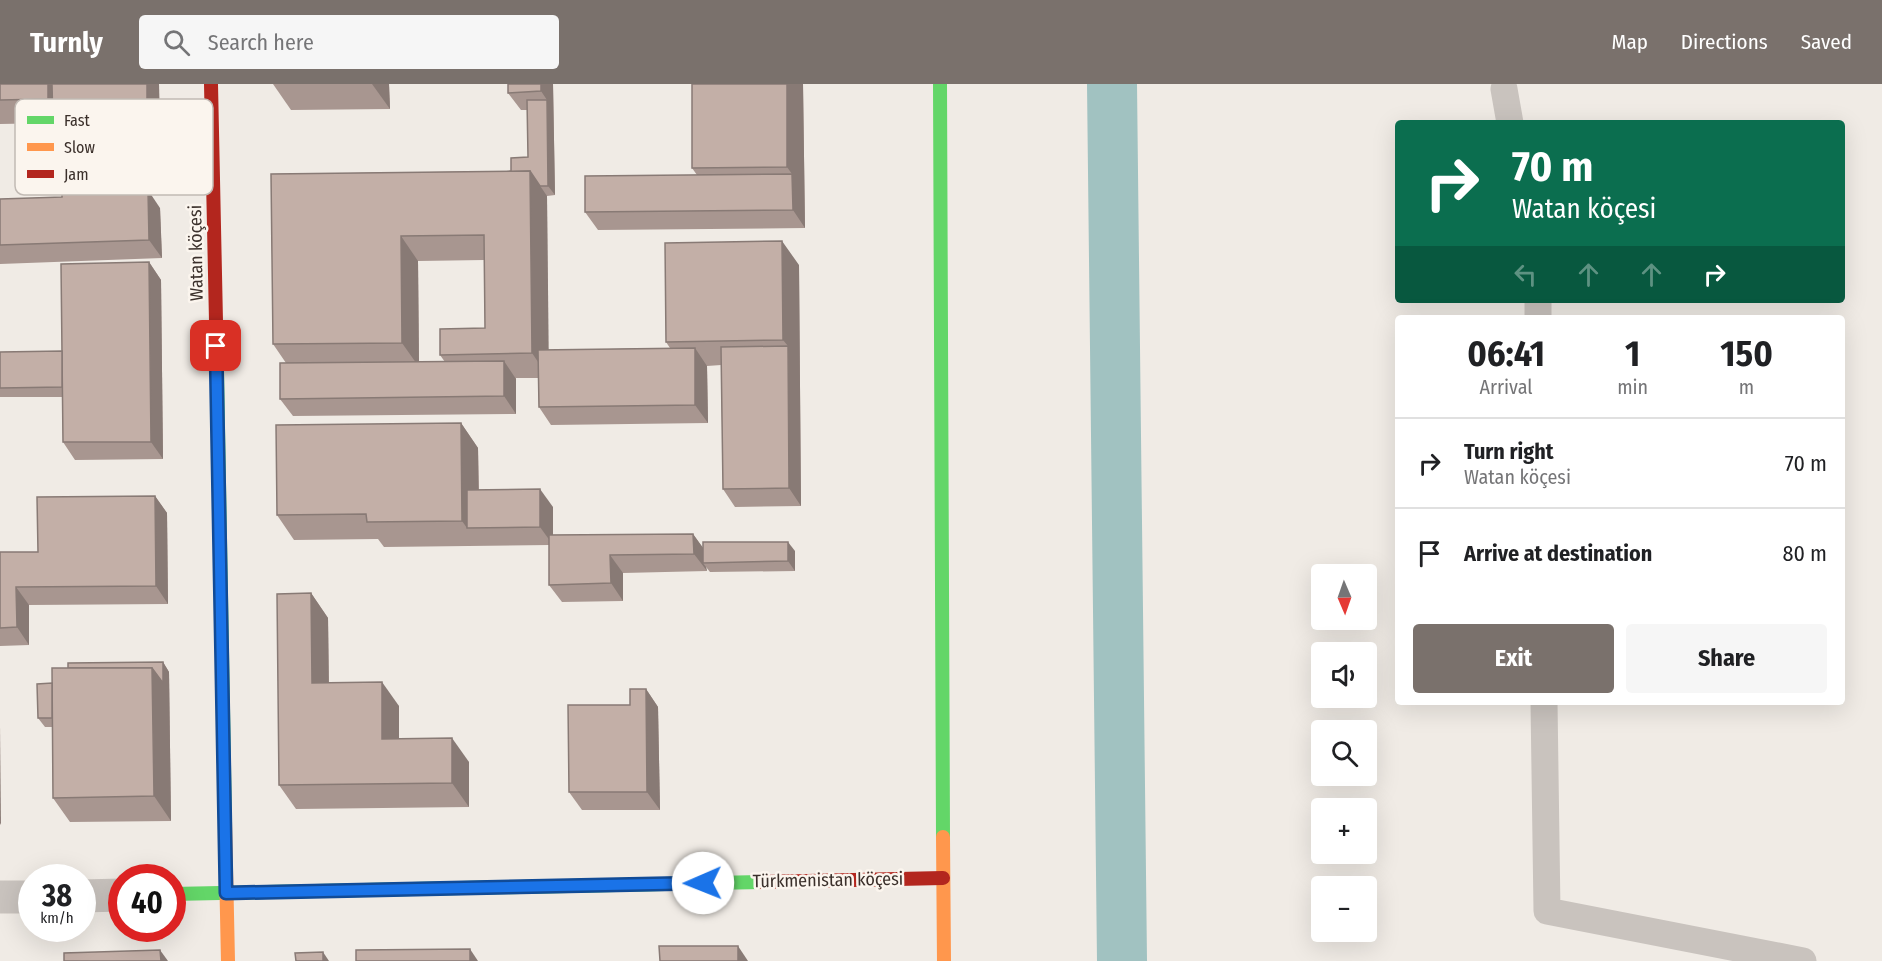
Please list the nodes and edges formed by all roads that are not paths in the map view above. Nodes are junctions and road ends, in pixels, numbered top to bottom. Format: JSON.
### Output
{"nodes":[{"id":1,"x":211,"y":84,"type":"edge"},
{"id":2,"x":940,"y":84,"type":"edge"},
{"id":3,"x":1504,"y":89,"type":"dead end"},
{"id":4,"x":211,"y":99,"type":"edge"},
{"id":5,"x":1509,"y":120,"type":"edge"},
{"id":6,"x":213,"y":192,"type":"edge"},
{"id":7,"x":1544,"y":705,"type":"edge"},
{"id":8,"x":943,"y":878,"type":"junction"},
{"id":9,"x":226,"y":893,"type":"junction"},
{"id":10,"x":186,"y":894,"type":"edge"},
{"id":11,"x":0,"y":897,"type":"edge"},
{"id":12,"x":18,"y":897,"type":"edge"},
{"id":13,"x":228,"y":961,"type":"edge"},
{"id":14,"x":944,"y":961,"type":"edge"},
{"id":15,"x":1803,"y":961,"type":"edge"}],
"edges":[{"from":1,"to":4,"type":"street","name":"Watan köçesi"},
{"from":2,"to":8,"type":"street"},
{"from":3,"to":5,"type":"lane"},
{"from":6,"to":9,"type":"street","name":"Watan köçesi"},
{"from":7,"to":15,"type":"lane"},
{"from":8,"to":9,"type":"street","name":"Türkmenistan köçesi"},
{"from":8,"to":14,"type":"street"},
{"from":9,"to":10,"type":"street","name":"Türkmenistan köçesi"},
{"from":9,"to":13,"type":"street","name":"Watan köçesi"},
{"from":11,"to":12,"type":"street"}]}
